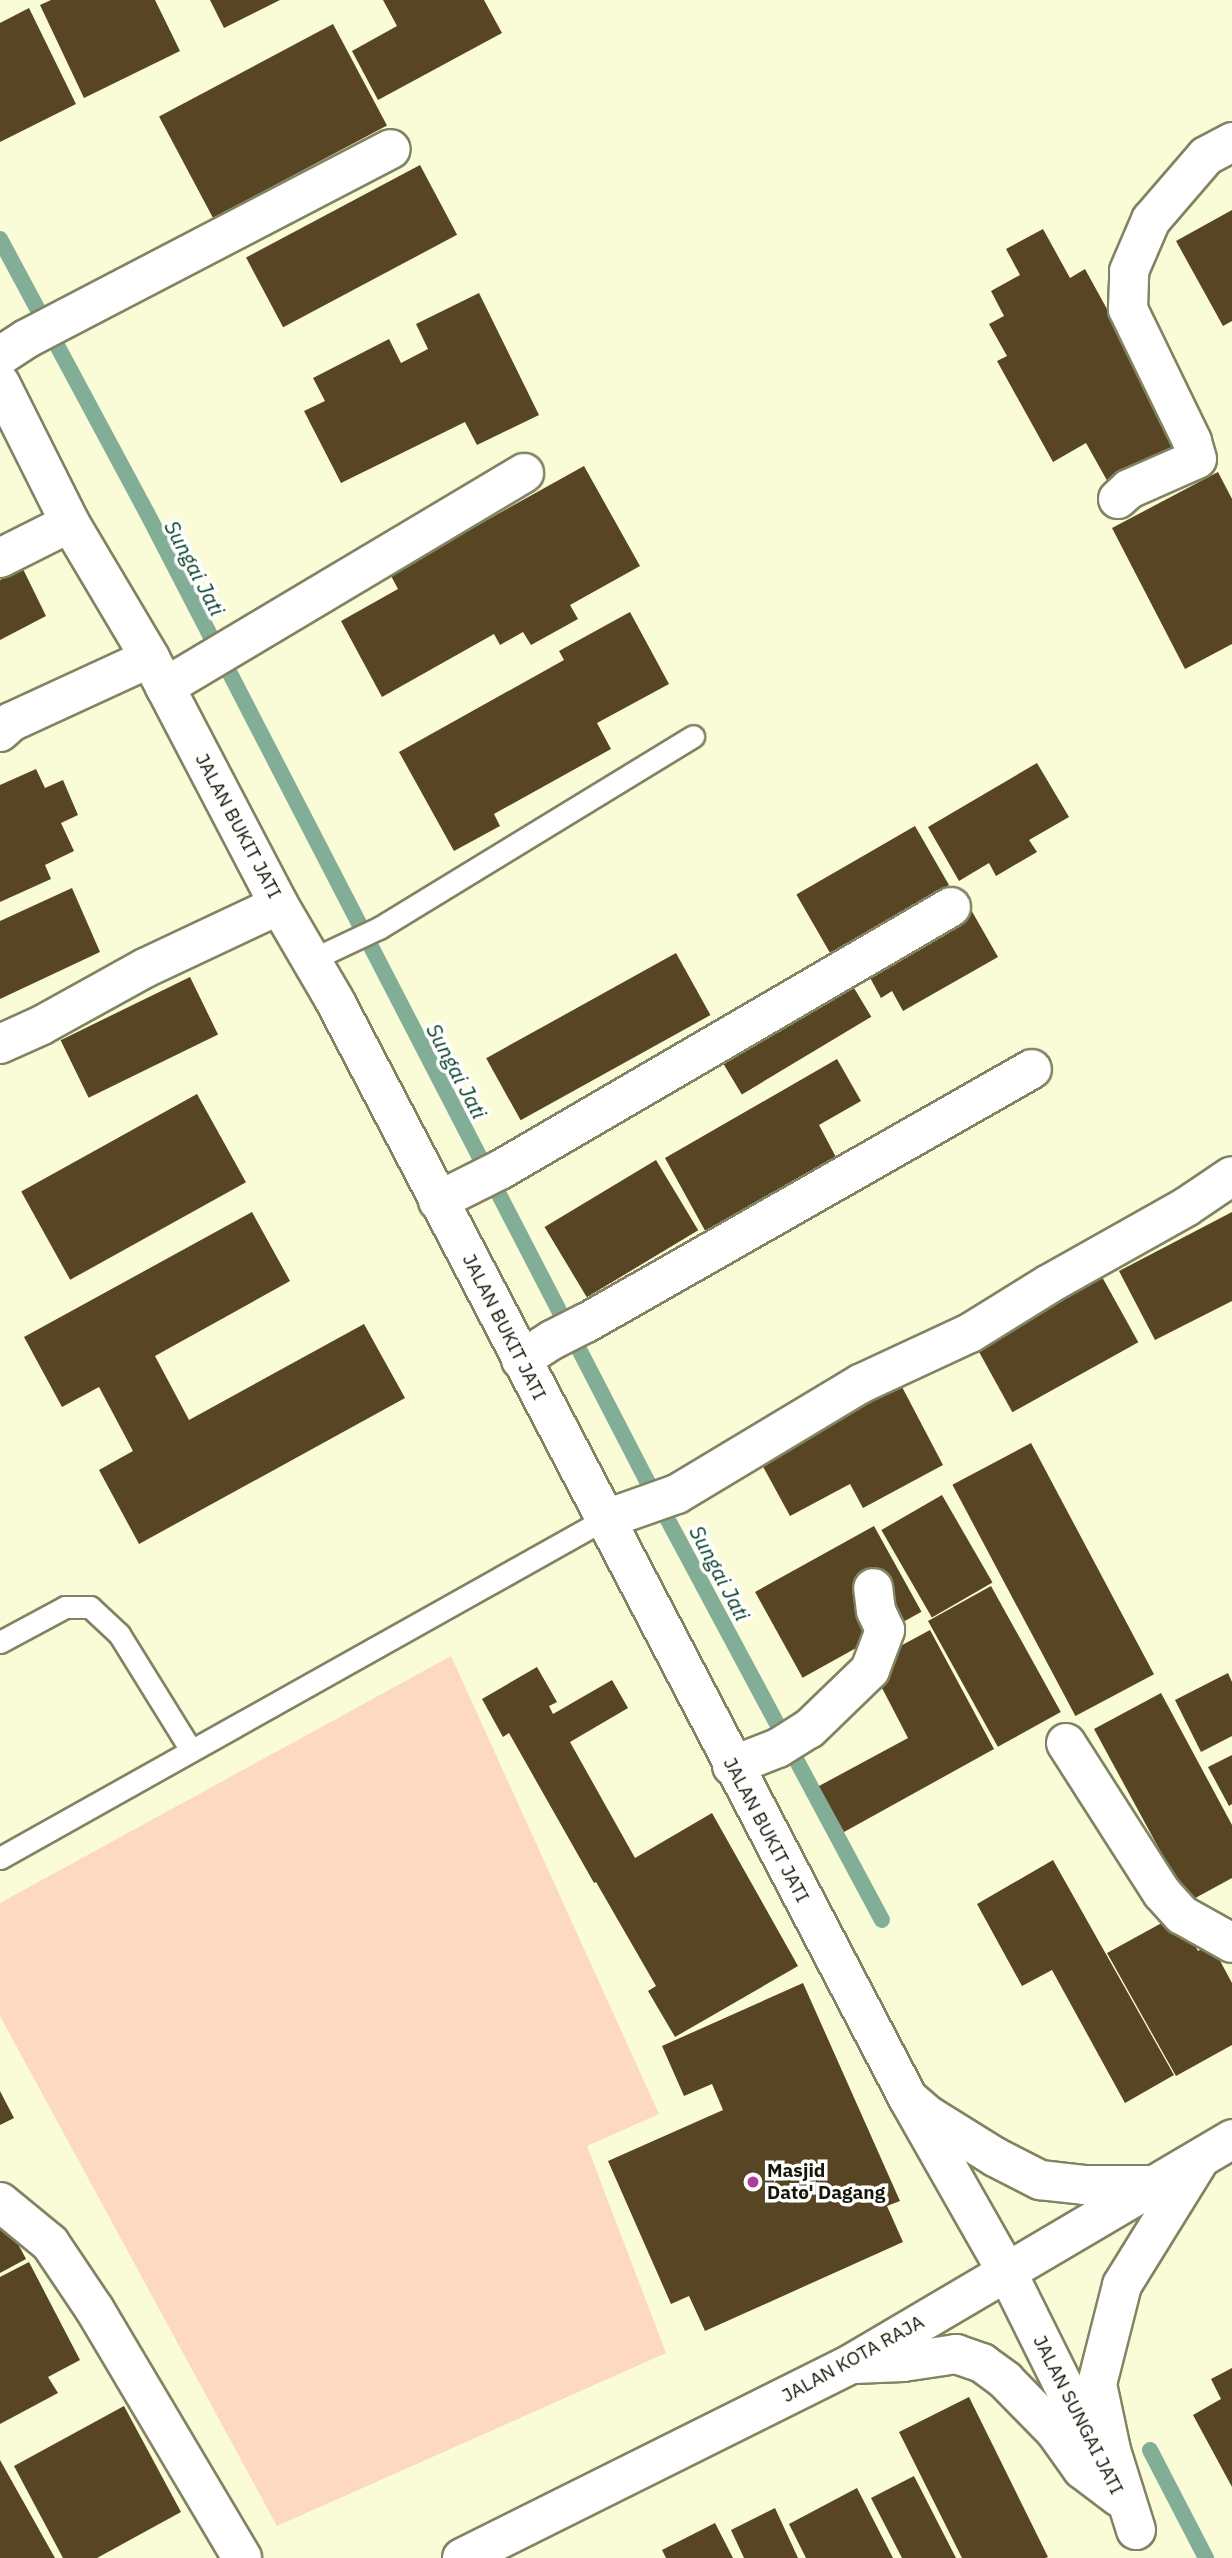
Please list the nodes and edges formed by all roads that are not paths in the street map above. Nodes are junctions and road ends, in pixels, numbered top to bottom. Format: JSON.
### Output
{"nodes":[{"id":1,"x":1232,"y":142,"type":"edge"},
{"id":2,"x":391,"y":149,"type":"dead end"},
{"id":3,"x":13,"y":348,"type":"edge"},
{"id":4,"x":0,"y":383,"type":"edge"},
{"id":5,"x":524,"y":473,"type":"dead end"},
{"id":6,"x":1118,"y":499,"type":"dead end"},
{"id":7,"x":69,"y":523,"type":"junction"},
{"id":8,"x":0,"y":558,"type":"edge"},
{"id":9,"x":158,"y":673,"type":"junction"},
{"id":10,"x":0,"y":732,"type":"edge"},
{"id":11,"x":693,"y":736,"type":"dead end"},
{"id":12,"x":279,"y":905,"type":"junction"},
{"id":13,"x":951,"y":907,"type":"dead end"},
{"id":14,"x":311,"y":960,"type":"junction"},
{"id":15,"x":0,"y":1044,"type":"edge"},
{"id":16,"x":1032,"y":1069,"type":"dead end"},
{"id":17,"x":1232,"y":1176,"type":"edge"},
{"id":18,"x":470,"y":1186,"type":"junction"},
{"id":19,"x":521,"y":1360,"type":"junction"},
{"id":20,"x":620,"y":1515,"type":"junction"},
{"id":21,"x":873,"y":1588,"type":"dead end"},
{"id":22,"x":0,"y":1642,"type":"edge"},
{"id":23,"x":1066,"y":1743,"type":"dead end"},
{"id":24,"x":191,"y":1750,"type":"junction"},
{"id":25,"x":732,"y":1766,"type":"junction"},
{"id":26,"x":0,"y":1858,"type":"edge"},
{"id":27,"x":1232,"y":1943,"type":"edge"},
{"id":28,"x":908,"y":2098,"type":"junction"},
{"id":29,"x":1217,"y":2148,"type":"edge"},
{"id":30,"x":1156,"y":2184,"type":"junction"},
{"id":31,"x":0,"y":2202,"type":"edge"},
{"id":32,"x":1007,"y":2272,"type":"junction"},
{"id":33,"x":849,"y":2365,"type":"junction"},
{"id":34,"x":1119,"y":2497,"type":"junction"},
{"id":35,"x":1143,"y":2544,"type":"edge"},
{"id":36,"x":242,"y":2558,"type":"edge"},
{"id":37,"x":462,"y":2558,"type":"edge"}],
"edges":[{"from":1,"to":6,"type":"street"},
{"from":2,"to":3,"type":"street"},
{"from":4,"to":7,"type":"street","name":"JALAN BUKIT JATI"},
{"from":5,"to":9,"type":"street"},
{"from":7,"to":8,"type":"street"},
{"from":7,"to":9,"type":"street","name":"JALAN BUKIT JATI"},
{"from":9,"to":10,"type":"street"},
{"from":9,"to":12,"type":"street","name":"JALAN BUKIT JATI"},
{"from":11,"to":14,"type":"lane"},
{"from":12,"to":14,"type":"street","name":"JALAN BUKIT JATI"},
{"from":12,"to":15,"type":"street"},
{"from":13,"to":18,"type":"street"},
{"from":14,"to":18,"type":"street","name":"JALAN BUKIT JATI"},
{"from":16,"to":19,"type":"street"},
{"from":17,"to":20,"type":"street"},
{"from":18,"to":19,"type":"street","name":"JALAN BUKIT JATI"},
{"from":19,"to":20,"type":"street","name":"JALAN BUKIT JATI"},
{"from":20,"to":24,"type":"lane"},
{"from":20,"to":25,"type":"street","name":"JALAN BUKIT JATI"},
{"from":21,"to":25,"type":"street"},
{"from":22,"to":24,"type":"lane"},
{"from":23,"to":27,"type":"street"},
{"from":24,"to":26,"type":"lane"},
{"from":25,"to":28,"type":"street","name":"JALAN BUKIT JATI"},
{"from":28,"to":30,"type":"street"},
{"from":28,"to":32,"type":"street","name":"JALAN BUKIT JATI"},
{"from":29,"to":30,"type":"street","name":"JALAN KOTA RAJA"},
{"from":29,"to":35,"type":"street"},
{"from":30,"to":32,"type":"street","name":"JALAN KOTA RAJA"},
{"from":31,"to":36,"type":"street"},
{"from":32,"to":33,"type":"street","name":"JALAN KOTA RAJA"},
{"from":32,"to":34,"type":"street","name":"JALAN SUNGAI JATI"},
{"from":33,"to":34,"type":"street"},
{"from":33,"to":37,"type":"street","name":"JALAN KOTA RAJA"},
{"from":34,"to":35,"type":"street","name":"JALAN SUNGAI JATI"}]}
